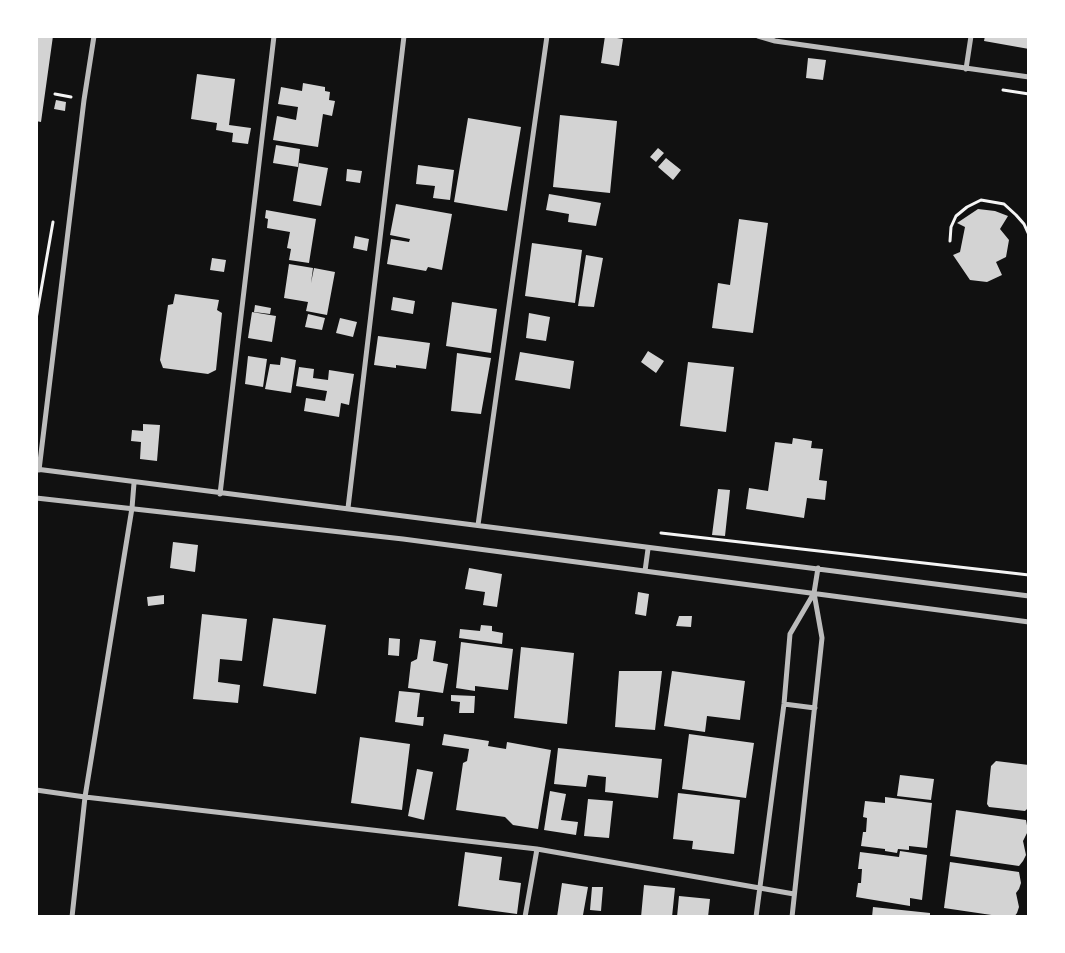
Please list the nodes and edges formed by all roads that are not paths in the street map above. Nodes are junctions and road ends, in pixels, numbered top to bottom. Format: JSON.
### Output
{"nodes":[{"id":1,"x":94,"y":36,"type":"edge"},
{"id":2,"x":274,"y":36,"type":"edge"},
{"id":3,"x":404,"y":36,"type":"edge"},
{"id":4,"x":546,"y":36,"type":"edge"},
{"id":5,"x":758,"y":36,"type":"edge"},
{"id":6,"x":970,"y":36,"type":"edge"},
{"id":7,"x":775,"y":38,"type":"edge"},
{"id":8,"x":966,"y":69,"type":"junction"},
{"id":9,"x":1029,"y":77,"type":"edge"},
{"id":10,"x":38,"y":470,"type":"edge"},
{"id":11,"x":134,"y":483,"type":"junction"},
{"id":12,"x":220,"y":494,"type":"junction"},
{"id":13,"x":36,"y":498,"type":"edge"},
{"id":14,"x":132,"y":508,"type":"junction"},
{"id":15,"x":348,"y":508,"type":"junction"},
{"id":16,"x":478,"y":525,"type":"junction"},
{"id":17,"x":648,"y":549,"type":"junction"},
{"id":18,"x":818,"y":568,"type":"junction"},
{"id":19,"x":645,"y":571,"type":"junction"},
{"id":20,"x":814,"y":593,"type":"junction"},
{"id":21,"x":1029,"y":596,"type":"edge"},
{"id":22,"x":1029,"y":622,"type":"edge"},
{"id":23,"x":784,"y":704,"type":"junction"},
{"id":24,"x":815,"y":708,"type":"junction"},
{"id":25,"x":36,"y":790,"type":"edge"},
{"id":26,"x":85,"y":797,"type":"junction"},
{"id":27,"x":537,"y":849,"type":"junction"},
{"id":28,"x":759,"y":889,"type":"junction"},
{"id":29,"x":794,"y":894,"type":"junction"},
{"id":30,"x":72,"y":917,"type":"edge"},
{"id":31,"x":525,"y":917,"type":"edge"},
{"id":32,"x":756,"y":917,"type":"edge"},
{"id":33,"x":792,"y":917,"type":"edge"}],
"edges":[{"from":1,"to":10,"type":"street"},
{"from":2,"to":12,"type":"street"},
{"from":3,"to":15,"type":"street"},
{"from":4,"to":16,"type":"street"},
{"from":5,"to":7,"type":"street"},
{"from":6,"to":8,"type":"street"},
{"from":7,"to":8,"type":"street"},
{"from":8,"to":9,"type":"street"},
{"from":10,"to":11,"type":"street"},
{"from":11,"to":12,"type":"street"},
{"from":11,"to":14,"type":"street"},
{"from":12,"to":15,"type":"street"},
{"from":13,"to":14,"type":"street"},
{"from":14,"to":19,"type":"street"},
{"from":14,"to":26,"type":"street"},
{"from":15,"to":16,"type":"street"},
{"from":16,"to":17,"type":"street"},
{"from":17,"to":18,"type":"street"},
{"from":17,"to":19,"type":"street"},
{"from":18,"to":20,"type":"street"},
{"from":18,"to":21,"type":"street"},
{"from":19,"to":20,"type":"street"},
{"from":20,"to":22,"type":"street"},
{"from":20,"to":23,"type":"street"},
{"from":20,"to":24,"type":"street"},
{"from":23,"to":24,"type":"street"},
{"from":23,"to":28,"type":"street"},
{"from":24,"to":29,"type":"street"},
{"from":25,"to":26,"type":"street"},
{"from":26,"to":27,"type":"street"},
{"from":26,"to":30,"type":"street"},
{"from":27,"to":28,"type":"street"},
{"from":27,"to":31,"type":"street"},
{"from":28,"to":29,"type":"street"},
{"from":28,"to":32,"type":"street"},
{"from":29,"to":33,"type":"street"}]}
